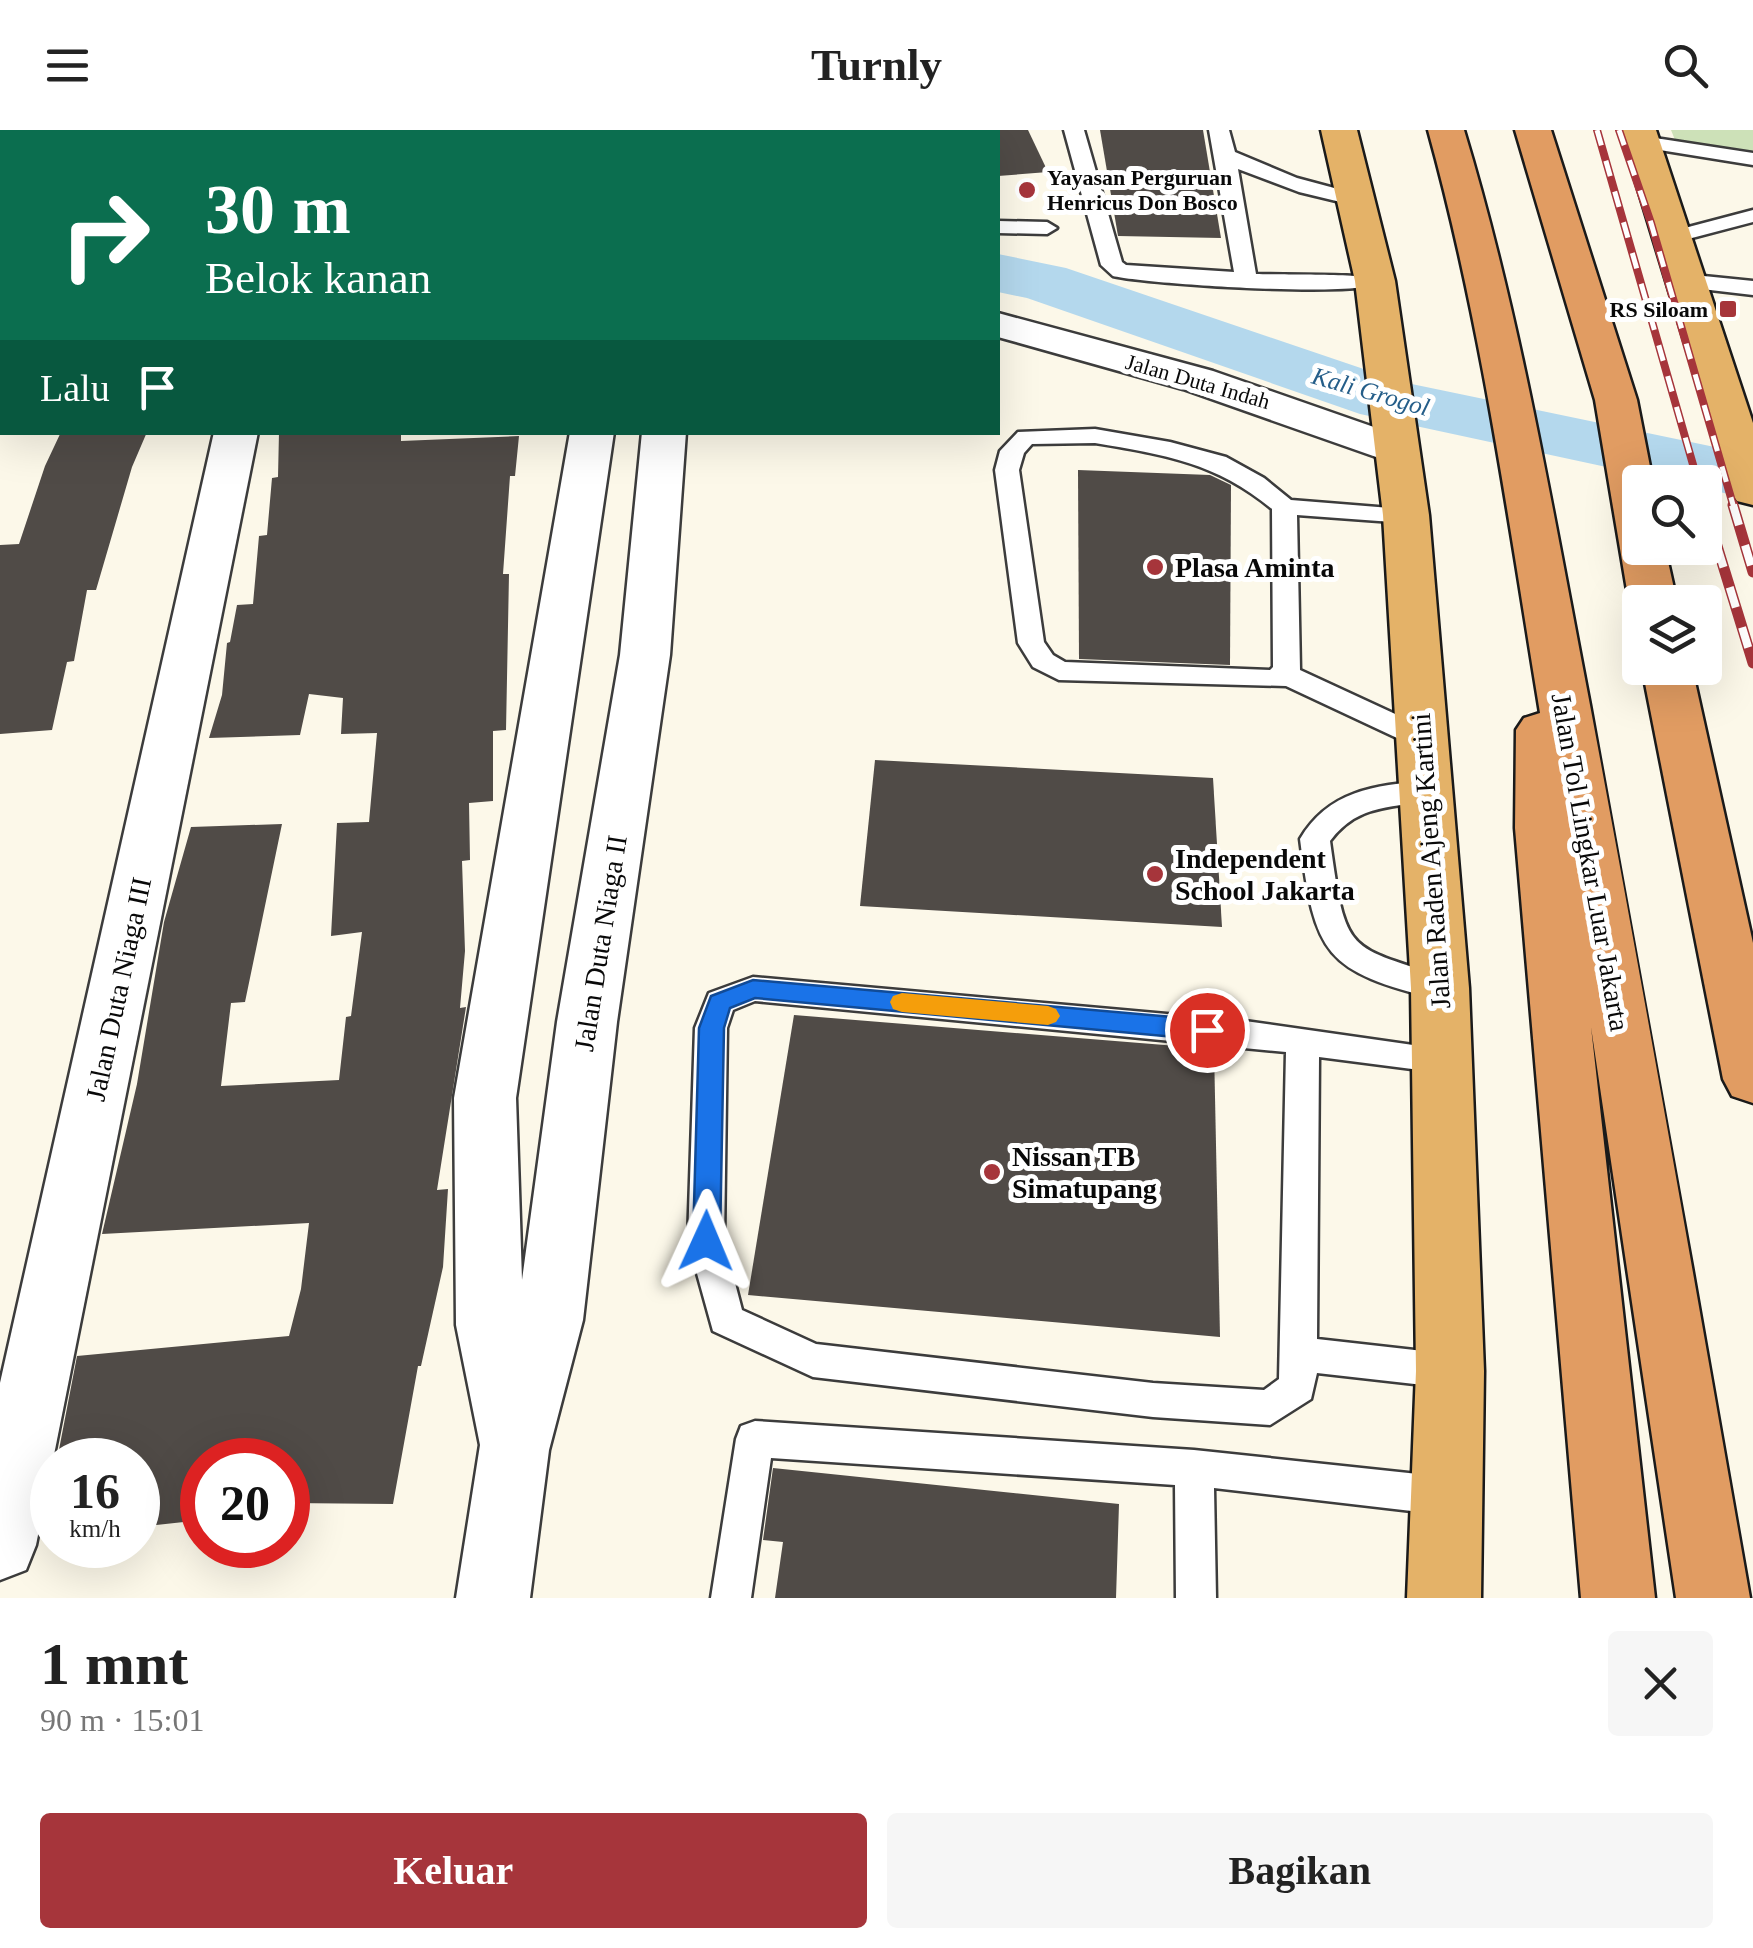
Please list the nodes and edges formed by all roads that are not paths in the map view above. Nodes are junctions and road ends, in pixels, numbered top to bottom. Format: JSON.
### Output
{"nodes":[{"id":1,"x":1074,"y":130,"type":"edge"},
{"id":2,"x":1220,"y":130,"type":"edge"},
{"id":3,"x":1339,"y":130,"type":"edge"},
{"id":4,"x":1446,"y":130,"type":"edge"},
{"id":5,"x":1533,"y":130,"type":"edge"},
{"id":6,"x":1640,"y":136,"type":"edge"},
{"id":7,"x":1226,"y":155,"type":"junction"},
{"id":8,"x":1753,"y":159,"type":"edge"},
{"id":9,"x":1358,"y":200,"type":"junction"},
{"id":10,"x":1753,"y":216,"type":"edge"},
{"id":11,"x":1000,"y":227,"type":"edge"},
{"id":12,"x":1047,"y":228,"type":"dead end"},
{"id":13,"x":1669,"y":238,"type":"junction"},
{"id":14,"x":1246,"y":280,"type":"junction"},
{"id":15,"x":1375,"y":281,"type":"junction"},
{"id":16,"x":1684,"y":281,"type":"junction"},
{"id":17,"x":1753,"y":288,"type":"edge"},
{"id":18,"x":1000,"y":325,"type":"edge"},
{"id":19,"x":235,"y":435,"type":"edge"},
{"id":20,"x":592,"y":435,"type":"edge"},
{"id":21,"x":664,"y":435,"type":"edge"},
{"id":22,"x":1394,"y":440,"type":"junction"},
{"id":23,"x":1743,"y":445,"type":"edge"},
{"id":24,"x":1627,"y":465,"type":"edge"},
{"id":25,"x":1284,"y":507,"type":"junction"},
{"id":26,"x":1406,"y":516,"type":"junction"},
{"id":27,"x":1542,"y":592,"type":"junction"},
{"id":28,"x":1285,"y":674,"type":"junction"},
{"id":29,"x":1671,"y":685,"type":"edge"},
{"id":30,"x":1424,"y":764,"type":"junction"},
{"id":31,"x":1705,"y":836,"type":"junction"},
{"id":32,"x":1753,"y":914,"type":"edge"},
{"id":33,"x":1440,"y":988,"type":"junction"},
{"id":34,"x":1303,"y":1042,"type":"junction"},
{"id":35,"x":1443,"y":1060,"type":"junction"},
{"id":36,"x":1753,"y":1079,"type":"edge"},
{"id":37,"x":1299,"y":1354,"type":"junction"},
{"id":38,"x":1450,"y":1371,"type":"junction"},
{"id":39,"x":514,"y":1450,"type":"junction"},
{"id":40,"x":1194,"y":1468,"type":"junction"},
{"id":41,"x":1446,"y":1496,"type":"junction"},
{"id":42,"x":0,"y":1545,"type":"edge"},
{"id":43,"x":493,"y":1598,"type":"edge"},
{"id":44,"x":732,"y":1598,"type":"edge"},
{"id":45,"x":1196,"y":1598,"type":"edge"},
{"id":46,"x":1444,"y":1598,"type":"edge"},
{"id":47,"x":1618,"y":1598,"type":"edge"},
{"id":48,"x":1714,"y":1598,"type":"edge"}],
"edges":[{"from":1,"to":14,"type":"lane"},
{"from":2,"to":7,"type":"lane"},
{"from":3,"to":9,"type":"highway","name":"Jalan Raden Ajeng Kartini"},
{"from":4,"to":27,"type":"highway","name":"Jalan Tol Lingkar Luar Jakarta"},
{"from":5,"to":24,"type":"highway"},
{"from":6,"to":8,"type":"lane"},
{"from":6,"to":13,"type":"highway"},
{"from":7,"to":9,"type":"lane"},
{"from":7,"to":14,"type":"lane"},
{"from":9,"to":15,"type":"highway","name":"Jalan Raden Ajeng Kartini"},
{"from":10,"to":13,"type":"lane"},
{"from":11,"to":12,"type":"lane"},
{"from":13,"to":16,"type":"highway"},
{"from":14,"to":15,"type":"lane"},
{"from":15,"to":22,"type":"highway","name":"Jalan Raden Ajeng Kartini"},
{"from":16,"to":17,"type":"lane"},
{"from":16,"to":23,"type":"highway"},
{"from":18,"to":22,"type":"street","name":"Jalan Duta Indah"},
{"from":19,"to":42,"type":"street","name":"Jalan Duta Niaga III"},
{"from":20,"to":39,"type":"street","name":"Jalan Duta Niaga II"},
{"from":21,"to":39,"type":"street","name":"Jalan Duta Niaga II"},
{"from":22,"to":26,"type":"highway","name":"Jalan Raden Ajeng Kartini"},
{"from":25,"to":26,"type":"lane"},
{"from":25,"to":28,"type":"lane"},
{"from":25,"to":28,"type":"lane"},
{"from":26,"to":30,"type":"highway","name":"Jalan Raden Ajeng Kartini"},
{"from":27,"to":47,"type":"highway"},
{"from":27,"to":48,"type":"highway","name":"Jalan Tol Lingkar Luar Jakarta"},
{"from":28,"to":30,"type":"lane"},
{"from":29,"to":31,"type":"highway"},
{"from":30,"to":33,"type":"highway","name":"Jalan Raden Ajeng Kartini"},
{"from":30,"to":33,"type":"lane"},
{"from":31,"to":32,"type":"highway"},
{"from":31,"to":36,"type":"highway"},
{"from":33,"to":35,"type":"highway","name":"Jalan Raden Ajeng Kartini"},
{"from":34,"to":35,"type":"lane"},
{"from":34,"to":37,"type":"lane"},
{"from":34,"to":37,"type":"lane"},
{"from":35,"to":38,"type":"highway","name":"Jalan Raden Ajeng Kartini"},
{"from":37,"to":38,"type":"lane"},
{"from":38,"to":41,"type":"highway","name":"Jalan Raden Ajeng Kartini"},
{"from":39,"to":43,"type":"street","name":"Jalan Duta Niaga II"},
{"from":40,"to":41,"type":"lane"},
{"from":40,"to":44,"type":"lane"},
{"from":40,"to":45,"type":"lane"},
{"from":41,"to":46,"type":"highway","name":"Jalan Raden Ajeng Kartini"}]}
